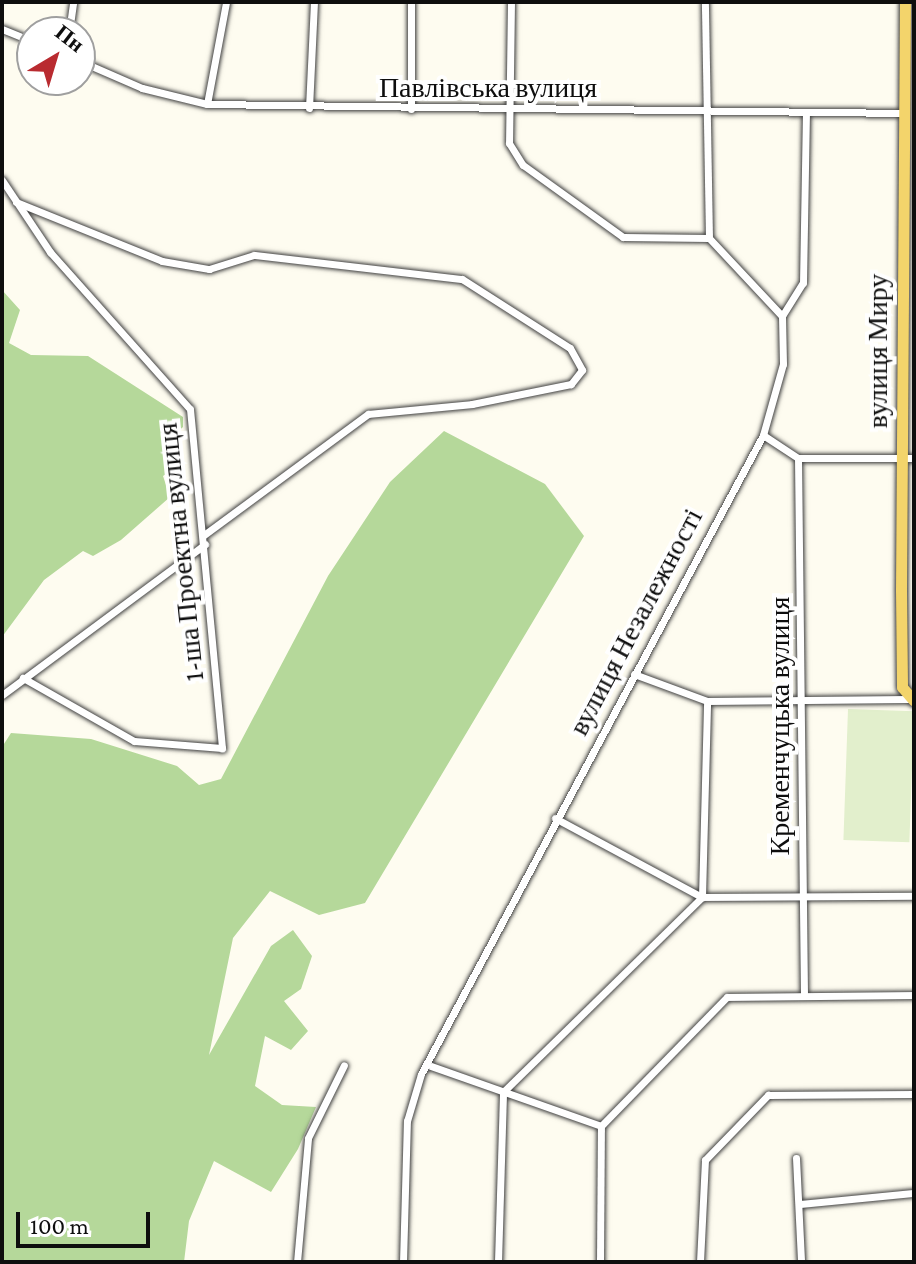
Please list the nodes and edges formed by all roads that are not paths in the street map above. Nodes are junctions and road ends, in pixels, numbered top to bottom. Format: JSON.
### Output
{"nodes":[{"id":1,"x":226,"y":2,"type":"edge"},
{"id":2,"x":314,"y":2,"type":"edge"},
{"id":3,"x":411,"y":2,"type":"edge"},
{"id":4,"x":511,"y":2,"type":"edge"},
{"id":5,"x":705,"y":2,"type":"edge"},
{"id":6,"x":905,"y":2,"type":"edge"},
{"id":7,"x":909,"y":17,"type":"edge"},
{"id":8,"x":96,"y":68,"type":"edge"},
{"id":9,"x":207,"y":104,"type":"junction"},
{"id":10,"x":309,"y":108,"type":"junction"},
{"id":11,"x":411,"y":109,"type":"junction"},
{"id":12,"x":511,"y":110,"type":"junction"},
{"id":13,"x":706,"y":112,"type":"junction"},
{"id":14,"x":806,"y":112,"type":"junction"},
{"id":15,"x":903,"y":113,"type":"junction"},
{"id":16,"x":2,"y":180,"type":"edge"},
{"id":17,"x":16,"y":202,"type":"junction"},
{"id":18,"x":709,"y":238,"type":"junction"},
{"id":19,"x":782,"y":316,"type":"junction"},
{"id":20,"x":763,"y":435,"type":"junction"},
{"id":21,"x":798,"y":458,"type":"junction"},
{"id":22,"x":908,"y":458,"type":"edge"},
{"id":23,"x":204,"y":540,"type":"junction"},
{"id":24,"x":634,"y":674,"type":"junction"},
{"id":25,"x":23,"y":678,"type":"junction"},
{"id":26,"x":2,"y":695,"type":"edge"},
{"id":27,"x":911,"y":700,"type":"edge"},
{"id":28,"x":707,"y":701,"type":"junction"},
{"id":29,"x":804,"y":702,"type":"junction"},
{"id":30,"x":555,"y":818,"type":"junction"},
{"id":31,"x":803,"y":895,"type":"junction"},
{"id":32,"x":914,"y":896,"type":"edge"},
{"id":33,"x":702,"y":897,"type":"junction"},
{"id":34,"x":804,"y":993,"type":"junction"},
{"id":35,"x":914,"y":995,"type":"edge"},
{"id":36,"x":344,"y":1065,"type":"dead end"},
{"id":37,"x":431,"y":1066,"type":"junction"},
{"id":38,"x":503,"y":1092,"type":"junction"},
{"id":39,"x":914,"y":1094,"type":"edge"},
{"id":40,"x":601,"y":1126,"type":"junction"},
{"id":41,"x":796,"y":1158,"type":"dead end"},
{"id":42,"x":914,"y":1193,"type":"edge"},
{"id":43,"x":801,"y":1204,"type":"junction"},
{"id":44,"x":297,"y":1262,"type":"edge"},
{"id":45,"x":403,"y":1262,"type":"edge"},
{"id":46,"x":498,"y":1262,"type":"edge"},
{"id":47,"x":600,"y":1262,"type":"edge"},
{"id":48,"x":700,"y":1262,"type":"edge"},
{"id":49,"x":801,"y":1262,"type":"edge"}],
"edges":[{"from":1,"to":9,"type":"street"},
{"from":2,"to":10,"type":"street"},
{"from":3,"to":11,"type":"street"},
{"from":4,"to":12,"type":"street"},
{"from":5,"to":13,"type":"street"},
{"from":6,"to":7,"type":"main road","name":"вулиця Миру"},
{"from":7,"to":15,"type":"main road","name":"вулиця Миру"},
{"from":8,"to":9,"type":"street","name":"Павлівська вулиця"},
{"from":9,"to":10,"type":"street","name":"Павлівська вулиця"},
{"from":10,"to":11,"type":"street","name":"Павлівська вулиця"},
{"from":11,"to":12,"type":"street","name":"Павлівська вулиця"},
{"from":12,"to":13,"type":"street","name":"Павлівська вулиця"},
{"from":12,"to":18,"type":"street"},
{"from":13,"to":14,"type":"street","name":"Павлівська вулиця"},
{"from":13,"to":18,"type":"street"},
{"from":14,"to":15,"type":"street","name":"Павлівська вулиця"},
{"from":14,"to":19,"type":"street"},
{"from":15,"to":22,"type":"main road","name":"вулиця Миру"},
{"from":16,"to":17,"type":"street","name":"1-ша Проектна вулиця"},
{"from":17,"to":23,"type":"street","name":"1-ша Проектна вулиця"},
{"from":17,"to":23,"type":"street"},
{"from":18,"to":19,"type":"street"},
{"from":19,"to":20,"type":"street","name":"вулиця Незалежності"},
{"from":20,"to":21,"type":"street"},
{"from":20,"to":24,"type":"street","name":"вулиця Незалежності"},
{"from":21,"to":22,"type":"street"},
{"from":21,"to":29,"type":"street","name":"Кременчуцька вулиця"},
{"from":22,"to":27,"type":"main road","name":"вулиця Миру"},
{"from":23,"to":25,"type":"street"},
{"from":23,"to":25,"type":"street","name":"1-ша Проектна вулиця"},
{"from":24,"to":28,"type":"street"},
{"from":24,"to":30,"type":"street","name":"вулиця Незалежності"},
{"from":25,"to":26,"type":"street"},
{"from":27,"to":29,"type":"street"},
{"from":28,"to":29,"type":"street"},
{"from":28,"to":33,"type":"street"},
{"from":29,"to":31,"type":"street","name":"Кременчуцька вулиця"},
{"from":30,"to":33,"type":"street"},
{"from":30,"to":37,"type":"street","name":"вулиця Незалежності"},
{"from":31,"to":32,"type":"street"},
{"from":31,"to":33,"type":"street"},
{"from":31,"to":34,"type":"street","name":"Кременчуцька вулиця"},
{"from":33,"to":38,"type":"street"},
{"from":34,"to":35,"type":"street"},
{"from":34,"to":40,"type":"street"},
{"from":36,"to":44,"type":"street"},
{"from":37,"to":38,"type":"street"},
{"from":37,"to":45,"type":"street","name":"вулиця Незалежності"},
{"from":38,"to":40,"type":"street"},
{"from":38,"to":46,"type":"street"},
{"from":39,"to":48,"type":"street"},
{"from":40,"to":47,"type":"street"},
{"from":41,"to":43,"type":"street"},
{"from":42,"to":43,"type":"street"},
{"from":43,"to":49,"type":"street"}]}
